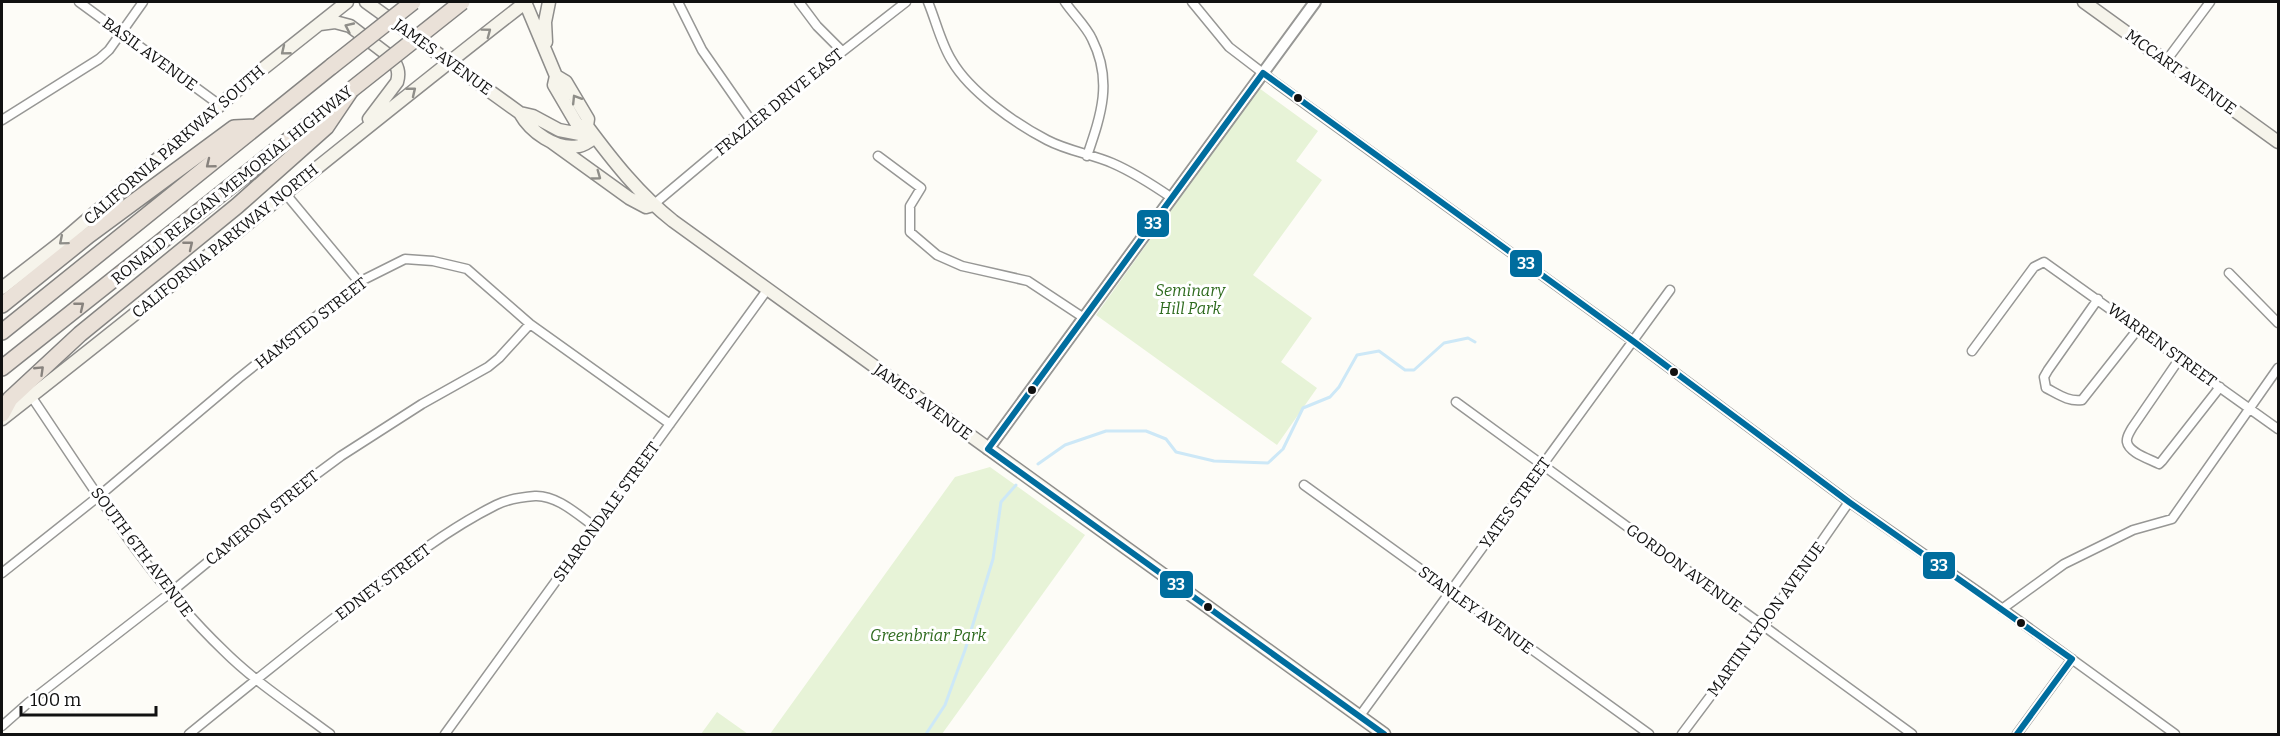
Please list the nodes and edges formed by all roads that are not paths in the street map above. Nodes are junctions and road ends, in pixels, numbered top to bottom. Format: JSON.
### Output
{"nodes":[{"id":1,"x":79,"y":2,"type":"edge"},
{"id":2,"x":143,"y":2,"type":"edge"},
{"id":3,"x":347,"y":2,"type":"edge"},
{"id":4,"x":366,"y":2,"type":"edge"},
{"id":5,"x":413,"y":2,"type":"edge"},
{"id":6,"x":462,"y":2,"type":"edge"},
{"id":7,"x":526,"y":2,"type":"edge"},
{"id":8,"x":549,"y":2,"type":"edge"},
{"id":9,"x":678,"y":2,"type":"edge"},
{"id":10,"x":799,"y":2,"type":"edge"},
{"id":11,"x":906,"y":2,"type":"edge"},
{"id":12,"x":928,"y":2,"type":"edge"},
{"id":13,"x":1065,"y":2,"type":"edge"},
{"id":14,"x":1192,"y":2,"type":"edge"},
{"id":15,"x":1315,"y":2,"type":"edge"},
{"id":16,"x":2084,"y":2,"type":"edge"},
{"id":17,"x":2210,"y":2,"type":"edge"},
{"id":18,"x":318,"y":25,"type":"junction"},
{"id":19,"x":121,"y":32,"type":"junction"},
{"id":20,"x":842,"y":51,"type":"junction"},
{"id":21,"x":548,"y":55,"type":"junction"},
{"id":22,"x":448,"y":61,"type":"junction"},
{"id":23,"x":2166,"y":61,"type":"junction"},
{"id":24,"x":1263,"y":73,"type":"junction"},
{"id":25,"x":351,"y":90,"type":"junction"},
{"id":26,"x":221,"y":106,"type":"junction"},
{"id":27,"x":520,"y":113,"type":"junction"},
{"id":28,"x":2,"y":120,"type":"edge"},
{"id":29,"x":752,"y":122,"type":"junction"},
{"id":30,"x":255,"y":128,"type":"junction"},
{"id":31,"x":359,"y":132,"type":"junction"},
{"id":32,"x":595,"y":137,"type":"junction"},
{"id":33,"x":550,"y":141,"type":"junction"},
{"id":34,"x":2278,"y":142,"type":"edge"},
{"id":35,"x":878,"y":156,"type":"dead end"},
{"id":36,"x":1087,"y":156,"type":"junction"},
{"id":37,"x":285,"y":193,"type":"junction"},
{"id":38,"x":1172,"y":198,"type":"junction"},
{"id":39,"x":653,"y":205,"type":"junction"},
{"id":40,"x":2229,"y":273,"type":"dead end"},
{"id":41,"x":358,"y":282,"type":"junction"},
{"id":42,"x":2,"y":288,"type":"edge"},
{"id":43,"x":767,"y":290,"type":"junction"},
{"id":44,"x":1670,"y":290,"type":"dead end"},
{"id":45,"x":2097,"y":299,"type":"junction"},
{"id":46,"x":2,"y":306,"type":"edge"},
{"id":47,"x":1084,"y":318,"type":"junction"},
{"id":48,"x":2278,"y":323,"type":"edge"},
{"id":49,"x":530,"y":324,"type":"junction"},
{"id":50,"x":2138,"y":329,"type":"junction"},
{"id":51,"x":2,"y":332,"type":"edge"},
{"id":52,"x":1633,"y":341,"type":"junction"},
{"id":53,"x":1972,"y":351,"type":"dead end"},
{"id":54,"x":2181,"y":358,"type":"junction"},
{"id":55,"x":2,"y":368,"type":"edge"},
{"id":56,"x":2278,"y":368,"type":"edge"},
{"id":57,"x":2220,"y":387,"type":"junction"},
{"id":58,"x":31,"y":396,"type":"junction"},
{"id":59,"x":1456,"y":402,"type":"dead end"},
{"id":60,"x":2250,"y":409,"type":"junction"},
{"id":61,"x":2,"y":416,"type":"edge"},
{"id":62,"x":670,"y":424,"type":"junction"},
{"id":63,"x":2278,"y":429,"type":"edge"},
{"id":64,"x":988,"y":449,"type":"junction"},
{"id":65,"x":1542,"y":465,"type":"junction"},
{"id":66,"x":1304,"y":485,"type":"dead end"},
{"id":67,"x":99,"y":496,"type":"junction"},
{"id":68,"x":1849,"y":502,"type":"junction"},
{"id":69,"x":596,"y":526,"type":"junction"},
{"id":70,"x":2,"y":573,"type":"edge"},
{"id":71,"x":1450,"y":591,"type":"junction"},
{"id":72,"x":170,"y":593,"type":"junction"},
{"id":73,"x":2002,"y":609,"type":"junction"},
{"id":74,"x":1763,"y":626,"type":"junction"},
{"id":75,"x":2072,"y":659,"type":"junction"},
{"id":76,"x":256,"y":679,"type":"junction"},
{"id":77,"x":1359,"y":717,"type":"junction"},
{"id":78,"x":2,"y":726,"type":"edge"},
{"id":79,"x":189,"y":735,"type":"edge"},
{"id":80,"x":330,"y":735,"type":"edge"},
{"id":81,"x":445,"y":735,"type":"edge"},
{"id":82,"x":1384,"y":735,"type":"edge"},
{"id":83,"x":1649,"y":735,"type":"edge"},
{"id":84,"x":1682,"y":735,"type":"edge"},
{"id":85,"x":1912,"y":735,"type":"edge"},
{"id":86,"x":2017,"y":735,"type":"edge"},
{"id":87,"x":2175,"y":735,"type":"edge"}],
"edges":[{"from":1,"to":19,"type":"street","name":"BASIL AVENUE"},
{"from":2,"to":19,"type":"street"},
{"from":3,"to":18,"type":"main road","name":"CALIFORNIA PARKWAY SOUTH"},
{"from":4,"to":22,"type":"main road","name":"JAMES AVENUE"},
{"from":5,"to":30,"type":"highway","name":"RONALD REAGAN MEMORIAL HIGHWAY","bridge":true},
{"from":6,"to":25,"type":"highway","name":"RONALD REAGAN MEMORIAL HIGHWAY","bridge":true},
{"from":7,"to":21,"type":"main road"},
{"from":22,"to":7,"type":"main road","name":"CALIFORNIA PARKWAY NORTH","one_way":true},
{"from":8,"to":21,"type":"main road"},
{"from":9,"to":29,"type":"street"},
{"from":10,"to":20,"type":"street"},
{"from":11,"to":20,"type":"street","name":"FRAZIER DRIVE EAST"},
{"from":12,"to":36,"type":"street"},
{"from":13,"to":36,"type":"street"},
{"from":14,"to":24,"type":"street"},
{"from":15,"to":24,"type":"street"},
{"from":16,"to":23,"type":"main road","name":"MCCART AVENUE"},
{"from":17,"to":23,"type":"street"},
{"from":18,"to":26,"type":"main road","name":"CALIFORNIA PARKWAY SOUTH","one_way":true},
{"from":31,"to":18,"type":"main road","one_way":true},
{"from":19,"to":26,"type":"street","name":"BASIL AVENUE"},
{"from":19,"to":28,"type":"street"},
{"from":20,"to":29,"type":"street","name":"FRAZIER DRIVE EAST"},
{"from":21,"to":32,"type":"main road"},
{"from":22,"to":27,"type":"main road","name":"JAMES AVENUE"},
{"from":31,"to":22,"type":"main road","name":"CALIFORNIA PARKWAY NORTH","one_way":true},
{"from":23,"to":34,"type":"main road","name":"MCCART AVENUE"},
{"from":24,"to":38,"type":"street"},
{"from":24,"to":52,"type":"street"},
{"from":55,"to":25,"type":"highway","name":"RONALD REAGAN MEMORIAL HIGHWAY","one_way":true},
{"from":61,"to":25,"type":"highway","one_way":true},
{"from":26,"to":42,"type":"main road","name":"CALIFORNIA PARKWAY SOUTH","one_way":true},
{"from":27,"to":32,"type":"main road","name":"JAMES AVENUE"},
{"from":27,"to":33,"type":"main road","name":"JAMES AVENUE"},
{"from":29,"to":39,"type":"street","name":"FRAZIER DRIVE EAST"},
{"from":30,"to":46,"type":"highway"},
{"from":30,"to":51,"type":"highway","name":"RONALD REAGAN MEMORIAL HIGHWAY","one_way":true},
{"from":31,"to":37,"type":"main road","name":"CALIFORNIA PARKWAY NORTH"},
{"from":32,"to":33,"type":"main road","name":"JAMES AVENUE"},
{"from":32,"to":39,"type":"main road","name":"JAMES AVENUE"},
{"from":33,"to":39,"type":"main road","one_way":true},
{"from":35,"to":47,"type":"street"},
{"from":36,"to":38,"type":"street"},
{"from":37,"to":41,"type":"street"},
{"from":37,"to":58,"type":"main road","name":"CALIFORNIA PARKWAY NORTH"},
{"from":38,"to":47,"type":"street"},
{"from":39,"to":43,"type":"main road","name":"JAMES AVENUE"},
{"from":40,"to":48,"type":"street"},
{"from":41,"to":49,"type":"street","name":"HAMSTED STREET"},
{"from":41,"to":67,"type":"street","name":"HAMSTED STREET"},
{"from":43,"to":62,"type":"street","name":"SHARONDALE STREET"},
{"from":43,"to":64,"type":"main road","name":"JAMES AVENUE"},
{"from":44,"to":52,"type":"street","name":"YATES STREET"},
{"from":45,"to":50,"type":"street","name":"WARREN STREET"},
{"from":45,"to":50,"type":"street"},
{"from":45,"to":53,"type":"street","name":"WARREN STREET"},
{"from":47,"to":64,"type":"street"},
{"from":49,"to":62,"type":"street","name":"HAMSTED STREET"},
{"from":49,"to":72,"type":"street","name":"CAMERON STREET"},
{"from":50,"to":54,"type":"street","name":"WARREN STREET"},
{"from":52,"to":65,"type":"street","name":"YATES STREET"},
{"from":52,"to":68,"type":"street"},
{"from":54,"to":57,"type":"street","name":"WARREN STREET"},
{"from":54,"to":57,"type":"street"},
{"from":56,"to":60,"type":"street"},
{"from":57,"to":60,"type":"street","name":"WARREN STREET"},
{"from":58,"to":61,"type":"main road","name":"CALIFORNIA PARKWAY NORTH"},
{"from":58,"to":67,"type":"street","name":"SOUTH 6TH AVENUE"},
{"from":59,"to":65,"type":"street","name":"GORDON AVENUE"},
{"from":60,"to":63,"type":"street","name":"WARREN STREET"},
{"from":60,"to":73,"type":"street"},
{"from":62,"to":69,"type":"street","name":"SHARONDALE STREET"},
{"from":64,"to":77,"type":"main road","name":"JAMES AVENUE"},
{"from":65,"to":71,"type":"street","name":"YATES STREET"},
{"from":65,"to":74,"type":"street","name":"GORDON AVENUE"},
{"from":66,"to":71,"type":"street","name":"STANLEY AVENUE"},
{"from":67,"to":70,"type":"street","name":"HAMSTED STREET"},
{"from":67,"to":72,"type":"street","name":"SOUTH 6TH AVENUE"},
{"from":68,"to":73,"type":"street"},
{"from":68,"to":74,"type":"street","name":"MARTIN LYDON AVENUE"},
{"from":69,"to":76,"type":"street","name":"EDNEY STREET"},
{"from":69,"to":81,"type":"street","name":"SHARONDALE STREET"},
{"from":71,"to":77,"type":"street","name":"YATES STREET"},
{"from":71,"to":83,"type":"street","name":"STANLEY AVENUE"},
{"from":72,"to":76,"type":"street","name":"SOUTH 6TH AVENUE"},
{"from":72,"to":78,"type":"street","name":"CAMERON STREET"},
{"from":73,"to":75,"type":"street"},
{"from":74,"to":84,"type":"street","name":"MARTIN LYDON AVENUE"},
{"from":74,"to":85,"type":"street","name":"GORDON AVENUE"},
{"from":75,"to":86,"type":"street"},
{"from":75,"to":87,"type":"street"},
{"from":76,"to":79,"type":"street","name":"EDNEY STREET"},
{"from":76,"to":80,"type":"street","name":"SOUTH 6TH AVENUE"},
{"from":77,"to":82,"type":"main road","name":"JAMES AVENUE"}]}
